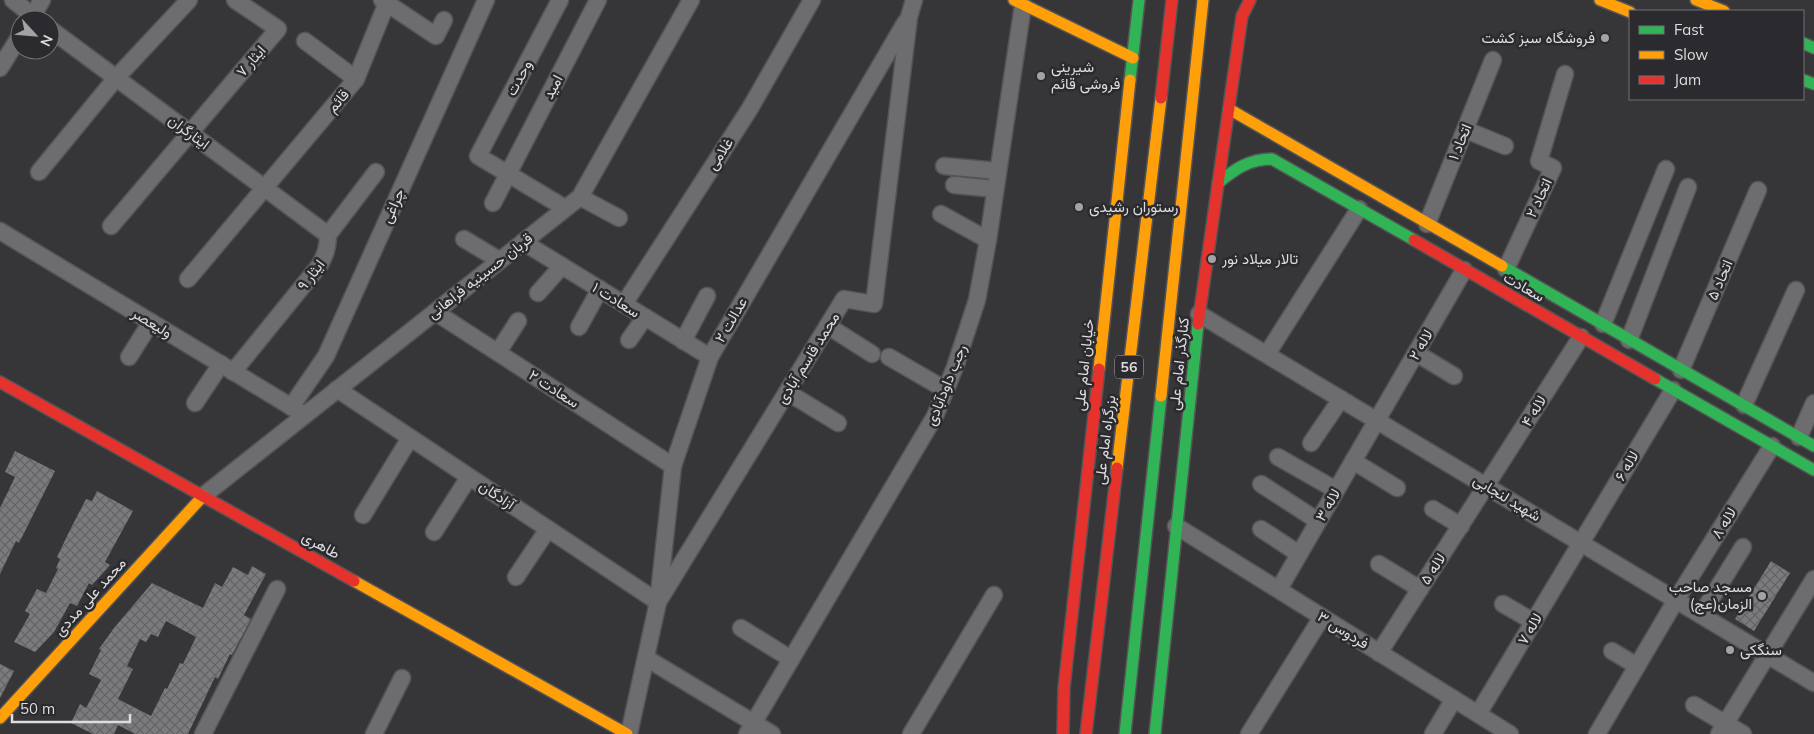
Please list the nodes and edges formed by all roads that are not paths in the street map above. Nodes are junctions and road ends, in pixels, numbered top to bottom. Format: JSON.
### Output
{"nodes":[{"id":1,"x":13,"y":0,"type":"edge"},
{"id":2,"x":189,"y":0,"type":"edge"},
{"id":3,"x":235,"y":0,"type":"edge"},
{"id":4,"x":486,"y":0,"type":"edge"},
{"id":5,"x":560,"y":0,"type":"edge"},
{"id":6,"x":598,"y":0,"type":"edge"},
{"id":7,"x":691,"y":0,"type":"edge"},
{"id":8,"x":812,"y":0,"type":"edge"},
{"id":9,"x":914,"y":0,"type":"edge"},
{"id":10,"x":1139,"y":0,"type":"edge"},
{"id":11,"x":1172,"y":0,"type":"edge"},
{"id":12,"x":1203,"y":0,"type":"edge"},
{"id":13,"x":1234,"y":0,"type":"edge"},
{"id":14,"x":1250,"y":0,"type":"edge"},
{"id":15,"x":1600,"y":0,"type":"edge"},
{"id":16,"x":1696,"y":0,"type":"edge"},
{"id":17,"x":385,"y":1,"type":"edge"},
{"id":18,"x":1018,"y":2,"type":"edge"},
{"id":19,"x":24,"y":10,"type":"edge"},
{"id":20,"x":1721,"y":10,"type":"edge"},
{"id":21,"x":1629,"y":12,"type":"edge"},
{"id":22,"x":1242,"y":16,"type":"junction"},
{"id":23,"x":909,"y":17,"type":"junction"},
{"id":24,"x":444,"y":20,"type":"dead end"},
{"id":25,"x":60,"y":36,"type":"edge"},
{"id":26,"x":305,"y":41,"type":"dead end"},
{"id":27,"x":10,"y":52,"type":"edge"},
{"id":28,"x":1133,"y":58,"type":"junction"},
{"id":29,"x":1493,"y":60,"type":"dead end"},
{"id":30,"x":0,"y":68,"type":"edge"},
{"id":31,"x":1566,"y":74,"type":"dead end"},
{"id":32,"x":116,"y":78,"type":"junction"},
{"id":33,"x":356,"y":79,"type":"junction"},
{"id":34,"x":1229,"y":109,"type":"junction"},
{"id":35,"x":1466,"y":130,"type":"junction"},
{"id":36,"x":190,"y":132,"type":"junction"},
{"id":37,"x":1284,"y":142,"type":"junction"},
{"id":38,"x":1505,"y":146,"type":"dead end"},
{"id":39,"x":1272,"y":159,"type":"junction"},
{"id":40,"x":944,"y":166,"type":"dead end"},
{"id":41,"x":1666,"y":168,"type":"dead end"},
{"id":42,"x":998,"y":171,"type":"junction"},
{"id":43,"x":39,"y":172,"type":"dead end"},
{"id":44,"x":376,"y":172,"type":"dead end"},
{"id":45,"x":509,"y":174,"type":"junction"},
{"id":46,"x":1218,"y":183,"type":"junction"},
{"id":47,"x":954,"y":185,"type":"dead end"},
{"id":48,"x":1688,"y":187,"type":"dead end"},
{"id":49,"x":265,"y":188,"type":"junction"},
{"id":50,"x":995,"y":189,"type":"junction"},
{"id":51,"x":1758,"y":190,"type":"dead end"},
{"id":52,"x":580,"y":197,"type":"junction"},
{"id":53,"x":493,"y":203,"type":"dead end"},
{"id":54,"x":565,"y":208,"type":"junction"},
{"id":55,"x":1359,"y":210,"type":"junction"},
{"id":56,"x":941,"y":214,"type":"dead end"},
{"id":57,"x":619,"y":218,"type":"dead end"},
{"id":58,"x":1427,"y":224,"type":"junction"},
{"id":59,"x":111,"y":226,"type":"dead end"},
{"id":60,"x":0,"y":231,"type":"edge"},
{"id":61,"x":328,"y":236,"type":"junction"},
{"id":62,"x":464,"y":240,"type":"dead end"},
{"id":63,"x":988,"y":240,"type":"junction"},
{"id":64,"x":523,"y":242,"type":"junction"},
{"id":65,"x":499,"y":260,"type":"junction"},
{"id":66,"x":562,"y":266,"type":"junction"},
{"id":67,"x":1506,"y":269,"type":"junction"},
{"id":68,"x":1464,"y":270,"type":"junction"},
{"id":69,"x":188,"y":280,"type":"dead end"},
{"id":70,"x":600,"y":289,"type":"junction"},
{"id":71,"x":1796,"y":290,"type":"dead end"},
{"id":72,"x":538,"y":294,"type":"dead end"},
{"id":73,"x":707,"y":296,"type":"dead end"},
{"id":74,"x":624,"y":304,"type":"junction"},
{"id":75,"x":435,"y":312,"type":"junction"},
{"id":76,"x":1199,"y":314,"type":"junction"},
{"id":77,"x":645,"y":317,"type":"junction"},
{"id":78,"x":518,"y":321,"type":"dead end"},
{"id":79,"x":150,"y":322,"type":"junction"},
{"id":80,"x":1603,"y":324,"type":"junction"},
{"id":81,"x":828,"y":326,"type":"junction"},
{"id":82,"x":579,"y":327,"type":"dead end"},
{"id":83,"x":1581,"y":336,"type":"junction"},
{"id":84,"x":629,"y":340,"type":"dead end"},
{"id":85,"x":1629,"y":340,"type":"junction"},
{"id":86,"x":683,"y":341,"type":"junction"},
{"id":87,"x":498,"y":352,"type":"junction"},
{"id":88,"x":1416,"y":353,"type":"junction"},
{"id":89,"x":872,"y":354,"type":"dead end"},
{"id":90,"x":1267,"y":354,"type":"junction"},
{"id":91,"x":129,"y":357,"type":"dead end"},
{"id":92,"x":710,"y":357,"type":"junction"},
{"id":93,"x":889,"y":357,"type":"dead end"},
{"id":94,"x":227,"y":368,"type":"junction"},
{"id":95,"x":1682,"y":370,"type":"junction"},
{"id":96,"x":1454,"y":376,"type":"dead end"},
{"id":97,"x":0,"y":382,"type":"edge"},
{"id":98,"x":337,"y":389,"type":"junction"},
{"id":99,"x":946,"y":390,"type":"junction"},
{"id":100,"x":1673,"y":390,"type":"junction"},
{"id":101,"x":787,"y":392,"type":"junction"},
{"id":102,"x":1341,"y":399,"type":"junction"},
{"id":103,"x":195,"y":403,"type":"dead end"},
{"id":104,"x":1814,"y":403,"type":"edge"},
{"id":105,"x":1744,"y":405,"type":"junction"},
{"id":106,"x":298,"y":411,"type":"junction"},
{"id":107,"x":1377,"y":420,"type":"junction"},
{"id":108,"x":838,"y":422,"type":"dead end"},
{"id":109,"x":1799,"y":437,"type":"junction"},
{"id":110,"x":410,"y":438,"type":"junction"},
{"id":111,"x":1311,"y":443,"type":"dead end"},
{"id":112,"x":1772,"y":446,"type":"junction"},
{"id":113,"x":1814,"y":446,"type":"edge"},
{"id":114,"x":1278,"y":457,"type":"dead end"},
{"id":115,"x":1353,"y":461,"type":"junction"},
{"id":116,"x":673,"y":466,"type":"junction"},
{"id":117,"x":1814,"y":470,"type":"edge"},
{"id":118,"x":469,"y":477,"type":"junction"},
{"id":119,"x":1261,"y":484,"type":"dead end"},
{"id":120,"x":1487,"y":486,"type":"junction"},
{"id":121,"x":1397,"y":488,"type":"dead end"},
{"id":122,"x":1336,"y":490,"type":"junction"},
{"id":123,"x":203,"y":496,"type":"junction"},
{"id":124,"x":1433,"y":509,"type":"dead end"},
{"id":125,"x":363,"y":515,"type":"dead end"},
{"id":126,"x":1318,"y":521,"type":"junction"},
{"id":127,"x":1176,"y":526,"type":"junction"},
{"id":128,"x":1461,"y":526,"type":"junction"},
{"id":129,"x":548,"y":529,"type":"junction"},
{"id":130,"x":1262,"y":529,"type":"dead end"},
{"id":131,"x":434,"y":532,"type":"dead end"},
{"id":132,"x":1582,"y":543,"type":"junction"},
{"id":133,"x":1743,"y":547,"type":"dead end"},
{"id":134,"x":1299,"y":554,"type":"junction"},
{"id":135,"x":1379,"y":564,"type":"dead end"},
{"id":136,"x":516,"y":577,"type":"dead end"},
{"id":137,"x":1814,"y":579,"type":"edge"},
{"id":138,"x":1279,"y":589,"type":"junction"},
{"id":139,"x":1420,"y":589,"type":"junction"},
{"id":140,"x":277,"y":590,"type":"dead end"},
{"id":141,"x":994,"y":595,"type":"dead end"},
{"id":142,"x":1676,"y":600,"type":"junction"},
{"id":143,"x":658,"y":602,"type":"junction"},
{"id":144,"x":1503,"y":604,"type":"dead end"},
{"id":145,"x":1701,"y":615,"type":"junction"},
{"id":146,"x":1322,"y":617,"type":"junction"},
{"id":147,"x":1534,"y":622,"type":"junction"},
{"id":148,"x":741,"y":628,"type":"dead end"},
{"id":149,"x":1612,"y":651,"type":"dead end"},
{"id":150,"x":1380,"y":653,"type":"junction"},
{"id":151,"x":1769,"y":655,"type":"junction"},
{"id":152,"x":646,"y":658,"type":"junction"},
{"id":153,"x":792,"y":659,"type":"junction"},
{"id":154,"x":1637,"y":666,"type":"junction"},
{"id":155,"x":402,"y":678,"type":"dead end"},
{"id":156,"x":1814,"y":683,"type":"edge"},
{"id":157,"x":1454,"y":699,"type":"junction"},
{"id":158,"x":1694,"y":705,"type":"dead end"},
{"id":159,"x":1478,"y":714,"type":"junction"},
{"id":160,"x":0,"y":718,"type":"edge"},
{"id":161,"x":750,"y":728,"type":"edge"},
{"id":162,"x":1722,"y":729,"type":"edge"},
{"id":163,"x":203,"y":734,"type":"edge"},
{"id":164,"x":374,"y":734,"type":"edge"},
{"id":165,"x":628,"y":734,"type":"edge"},
{"id":166,"x":772,"y":734,"type":"edge"},
{"id":167,"x":911,"y":734,"type":"edge"},
{"id":168,"x":1063,"y":734,"type":"edge"},
{"id":169,"x":1086,"y":734,"type":"edge"},
{"id":170,"x":1126,"y":734,"type":"edge"},
{"id":171,"x":1154,"y":734,"type":"edge"},
{"id":172,"x":1249,"y":734,"type":"edge"},
{"id":173,"x":1433,"y":734,"type":"edge"},
{"id":174,"x":1510,"y":734,"type":"edge"},
{"id":175,"x":1597,"y":734,"type":"edge"},
{"id":176,"x":1743,"y":734,"type":"edge"}],
"edges":[{"from":1,"to":19,"type":"street"},
{"from":2,"to":32,"type":"street"},
{"from":3,"to":36,"type":"street","name":"ایثار ۷"},
{"from":4,"to":106,"type":"street","name":"چراغی"},
{"from":5,"to":45,"type":"street","name":"وحدت"},
{"from":6,"to":45,"type":"street","name":"امید"},
{"from":7,"to":52,"type":"street","name":"قربان حسینیه فراهانی"},
{"from":8,"to":74,"type":"street","name":"غلامی"},
{"from":9,"to":23,"type":"street","name":"محمد قاسم آبادی"},
{"from":10,"to":28,"type":"main road","name":"خیابان امام علی"},
{"from":11,"to":169,"type":"main road","name":"بزرگراه امام علی","number":"56"},
{"from":12,"to":170,"type":"main road","number":"56"},
{"from":13,"to":22,"type":"main road"},
{"from":14,"to":22,"type":"main road","name":"کنارگذر امام علی"},
{"from":15,"to":21,"type":"main road"},
{"from":16,"to":20,"type":"main road"},
{"from":17,"to":24,"type":"street"},
{"from":17,"to":33,"type":"street","name":"قائم"},
{"from":18,"to":28,"type":"main road"},
{"from":18,"to":42,"type":"street","name":"رجب داودآبادی"},
{"from":22,"to":34,"type":"main road","name":"کنارگذر امام علی"},
{"from":23,"to":81,"type":"street","name":"محمد قاسم آبادی"},
{"from":23,"to":92,"type":"street","name":"عدالت ۲"},
{"from":25,"to":32,"type":"street","name":"ایثارگران"},
{"from":26,"to":33,"type":"street"},
{"from":27,"to":30,"type":"street"},
{"from":28,"to":168,"type":"main road","name":"خیابان امام علی"},
{"from":29,"to":35,"type":"street","name":"اتحاد ۱"},
{"from":31,"to":67,"type":"street","name":"اتحاد ۲"},
{"from":32,"to":36,"type":"street","name":"ایثارگران"},
{"from":32,"to":43,"type":"street"},
{"from":33,"to":49,"type":"street","name":"قائم"},
{"from":34,"to":37,"type":"main road","name":"سعادت"},
{"from":34,"to":46,"type":"main road","name":"کنارگذر امام علی"},
{"from":35,"to":38,"type":"street"},
{"from":35,"to":58,"type":"street","name":"اتحاد ۱"},
{"from":36,"to":49,"type":"street","name":"ایثارگران"},
{"from":36,"to":59,"type":"street"},
{"from":37,"to":39,"type":"main road"},
{"from":37,"to":58,"type":"main road","name":"سعادت"},
{"from":39,"to":46,"type":"main road"},
{"from":39,"to":55,"type":"main road","name":"سعادت"},
{"from":40,"to":42,"type":"street"},
{"from":41,"to":80,"type":"street"},
{"from":42,"to":50,"type":"street","name":"رجب داودآبادی"},
{"from":44,"to":61,"type":"street","name":"ایثار ۹"},
{"from":45,"to":53,"type":"street","name":"امید"},
{"from":45,"to":54,"type":"street"},
{"from":46,"to":76,"type":"main road","name":"کنارگذر امام علی"},
{"from":47,"to":50,"type":"street"},
{"from":48,"to":85,"type":"street"},
{"from":49,"to":61,"type":"street","name":"ایثارگران"},
{"from":49,"to":69,"type":"street","name":"قائم"},
{"from":50,"to":63,"type":"street","name":"رجب داودآبادی"},
{"from":51,"to":95,"type":"street","name":"اتحاد ۵"},
{"from":52,"to":54,"type":"street","name":"قربان حسینیه فراهانی"},
{"from":52,"to":57,"type":"street"},
{"from":54,"to":64,"type":"street","name":"قربان حسینیه فراهانی"},
{"from":55,"to":68,"type":"main road","name":"سعادت"},
{"from":55,"to":90,"type":"street"},
{"from":56,"to":63,"type":"street"},
{"from":58,"to":67,"type":"main road","name":"سعادت"},
{"from":60,"to":79,"type":"street","name":"ولیعصر"},
{"from":61,"to":94,"type":"street","name":"ایثار ۹"},
{"from":62,"to":65,"type":"street"},
{"from":63,"to":99,"type":"street","name":"رجب داودآبادی"},
{"from":64,"to":65,"type":"street","name":"قربان حسینیه فراهانی"},
{"from":64,"to":66,"type":"street","name":"سعادت ۱"},
{"from":65,"to":75,"type":"street","name":"قربان حسینیه فراهانی"},
{"from":66,"to":70,"type":"street","name":"سعادت ۱"},
{"from":66,"to":72,"type":"street"},
{"from":67,"to":80,"type":"main road","name":"سعادت"},
{"from":68,"to":83,"type":"main road","name":"سعادت"},
{"from":68,"to":88,"type":"street","name":"لاله ۲"},
{"from":70,"to":74,"type":"street","name":"سعادت ۱"},
{"from":70,"to":82,"type":"street"},
{"from":71,"to":105,"type":"street"},
{"from":73,"to":86,"type":"street"},
{"from":74,"to":77,"type":"street","name":"سعادت ۱"},
{"from":75,"to":87,"type":"street","name":"سعادت ۲"},
{"from":75,"to":98,"type":"street","name":"قربان حسینیه فراهانی"},
{"from":76,"to":90,"type":"street","name":"شهید لنجابی"},
{"from":76,"to":127,"type":"main road","name":"کنارگذر امام علی"},
{"from":77,"to":84,"type":"street"},
{"from":77,"to":86,"type":"street","name":"سعادت ۱"},
{"from":78,"to":87,"type":"street"},
{"from":79,"to":91,"type":"street"},
{"from":79,"to":94,"type":"street","name":"ولیعصر"},
{"from":80,"to":85,"type":"main road","name":"سعادت"},
{"from":81,"to":89,"type":"street"},
{"from":81,"to":101,"type":"street","name":"محمد قاسم آبادی"},
{"from":83,"to":100,"type":"main road","name":"سعادت"},
{"from":83,"to":120,"type":"street","name":"لاله ۴"},
{"from":85,"to":95,"type":"main road","name":"سعادت"},
{"from":86,"to":92,"type":"street","name":"سعادت ۱"},
{"from":87,"to":116,"type":"street","name":"سعادت ۲"},
{"from":88,"to":96,"type":"street"},
{"from":88,"to":107,"type":"street","name":"لاله ۲"},
{"from":90,"to":102,"type":"street","name":"شهید لنجابی"},
{"from":92,"to":116,"type":"street","name":"عدالت ۲"},
{"from":93,"to":99,"type":"street"},
{"from":94,"to":103,"type":"street","name":"ایثار ۹"},
{"from":94,"to":106,"type":"street","name":"ولیعصر"},
{"from":95,"to":105,"type":"main road","name":"سعادت"},
{"from":97,"to":123,"type":"main road","name":"طاهری"},
{"from":98,"to":106,"type":"street","name":"قربان حسینیه فراهانی"},
{"from":98,"to":110,"type":"street","name":"آزادگان"},
{"from":99,"to":153,"type":"street","name":"رجب داودآبادی"},
{"from":100,"to":112,"type":"main road","name":"سعادت"},
{"from":100,"to":132,"type":"street","name":"لاله ۶"},
{"from":101,"to":108,"type":"street"},
{"from":101,"to":143,"type":"street","name":"محمد قاسم آبادی"},
{"from":102,"to":107,"type":"street","name":"شهید لنجابی"},
{"from":102,"to":111,"type":"street"},
{"from":104,"to":109,"type":"street"},
{"from":105,"to":109,"type":"main road","name":"سعادت"},
{"from":106,"to":123,"type":"street","name":"قربان حسینیه فراهانی"},
{"from":107,"to":115,"type":"street","name":"لاله ۳"},
{"from":107,"to":120,"type":"street","name":"شهید لنجابی"},
{"from":109,"to":113,"type":"main road","name":"سعادت"},
{"from":110,"to":118,"type":"street","name":"آزادگان"},
{"from":110,"to":125,"type":"street"},
{"from":112,"to":117,"type":"main road","name":"سعادت"},
{"from":112,"to":142,"type":"street","name":"لاله ۸"},
{"from":114,"to":122,"type":"street"},
{"from":115,"to":121,"type":"street"},
{"from":115,"to":122,"type":"street","name":"لاله ۳"},
{"from":116,"to":143,"type":"street","name":"عدالت ۲"},
{"from":118,"to":129,"type":"street","name":"آزادگان"},
{"from":118,"to":131,"type":"street"},
{"from":119,"to":126,"type":"street"},
{"from":120,"to":128,"type":"street","name":"لاله ۵"},
{"from":120,"to":132,"type":"street","name":"شهید لنجابی"},
{"from":122,"to":126,"type":"street","name":"لاله ۳"},
{"from":123,"to":160,"type":"main road","name":"محمد علی مددی"},
{"from":123,"to":165,"type":"main road","name":"طاهری"},
{"from":124,"to":128,"type":"street"},
{"from":126,"to":134,"type":"street","name":"لاله ۳"},
{"from":127,"to":138,"type":"street","name":"فردوس ۳"},
{"from":127,"to":171,"type":"main road","name":"کنارگذر امام علی"},
{"from":128,"to":139,"type":"street","name":"لاله ۵"},
{"from":129,"to":136,"type":"street"},
{"from":129,"to":143,"type":"street","name":"آزادگان"},
{"from":130,"to":134,"type":"street"},
{"from":132,"to":142,"type":"street","name":"شهید لنجابی"},
{"from":132,"to":147,"type":"street","name":"لاله ۷"},
{"from":133,"to":145,"type":"street"},
{"from":134,"to":138,"type":"street","name":"لاله ۳"},
{"from":135,"to":139,"type":"street"},
{"from":137,"to":151,"type":"street"},
{"from":138,"to":146,"type":"street","name":"فردوس ۳"},
{"from":139,"to":150,"type":"street","name":"لاله ۵"},
{"from":140,"to":163,"type":"street"},
{"from":141,"to":167,"type":"street"},
{"from":142,"to":145,"type":"street","name":"شهید لنجابی"},
{"from":142,"to":154,"type":"street","name":"لاله ۸"},
{"from":143,"to":152,"type":"street","name":"عدالت ۲"},
{"from":144,"to":147,"type":"street"},
{"from":145,"to":151,"type":"street","name":"شهید لنجابی"},
{"from":146,"to":150,"type":"street","name":"فردوس ۳"},
{"from":146,"to":172,"type":"street"},
{"from":147,"to":159,"type":"street","name":"لاله ۷"},
{"from":148,"to":153,"type":"street"},
{"from":149,"to":154,"type":"street"},
{"from":150,"to":157,"type":"street","name":"فردوس ۳"},
{"from":151,"to":156,"type":"street","name":"شهید لنجابی"},
{"from":151,"to":162,"type":"street"},
{"from":152,"to":161,"type":"street"},
{"from":152,"to":165,"type":"street","name":"عدالت ۲"},
{"from":153,"to":161,"type":"street","name":"رجب داودآبادی"},
{"from":154,"to":175,"type":"street","name":"لاله ۸"},
{"from":155,"to":164,"type":"street"},
{"from":157,"to":159,"type":"street","name":"فردوس ۳"},
{"from":157,"to":173,"type":"street"},
{"from":158,"to":162,"type":"street"},
{"from":159,"to":174,"type":"street","name":"فردوس ۳"},
{"from":161,"to":166,"type":"street"},
{"from":162,"to":176,"type":"street"}]}
